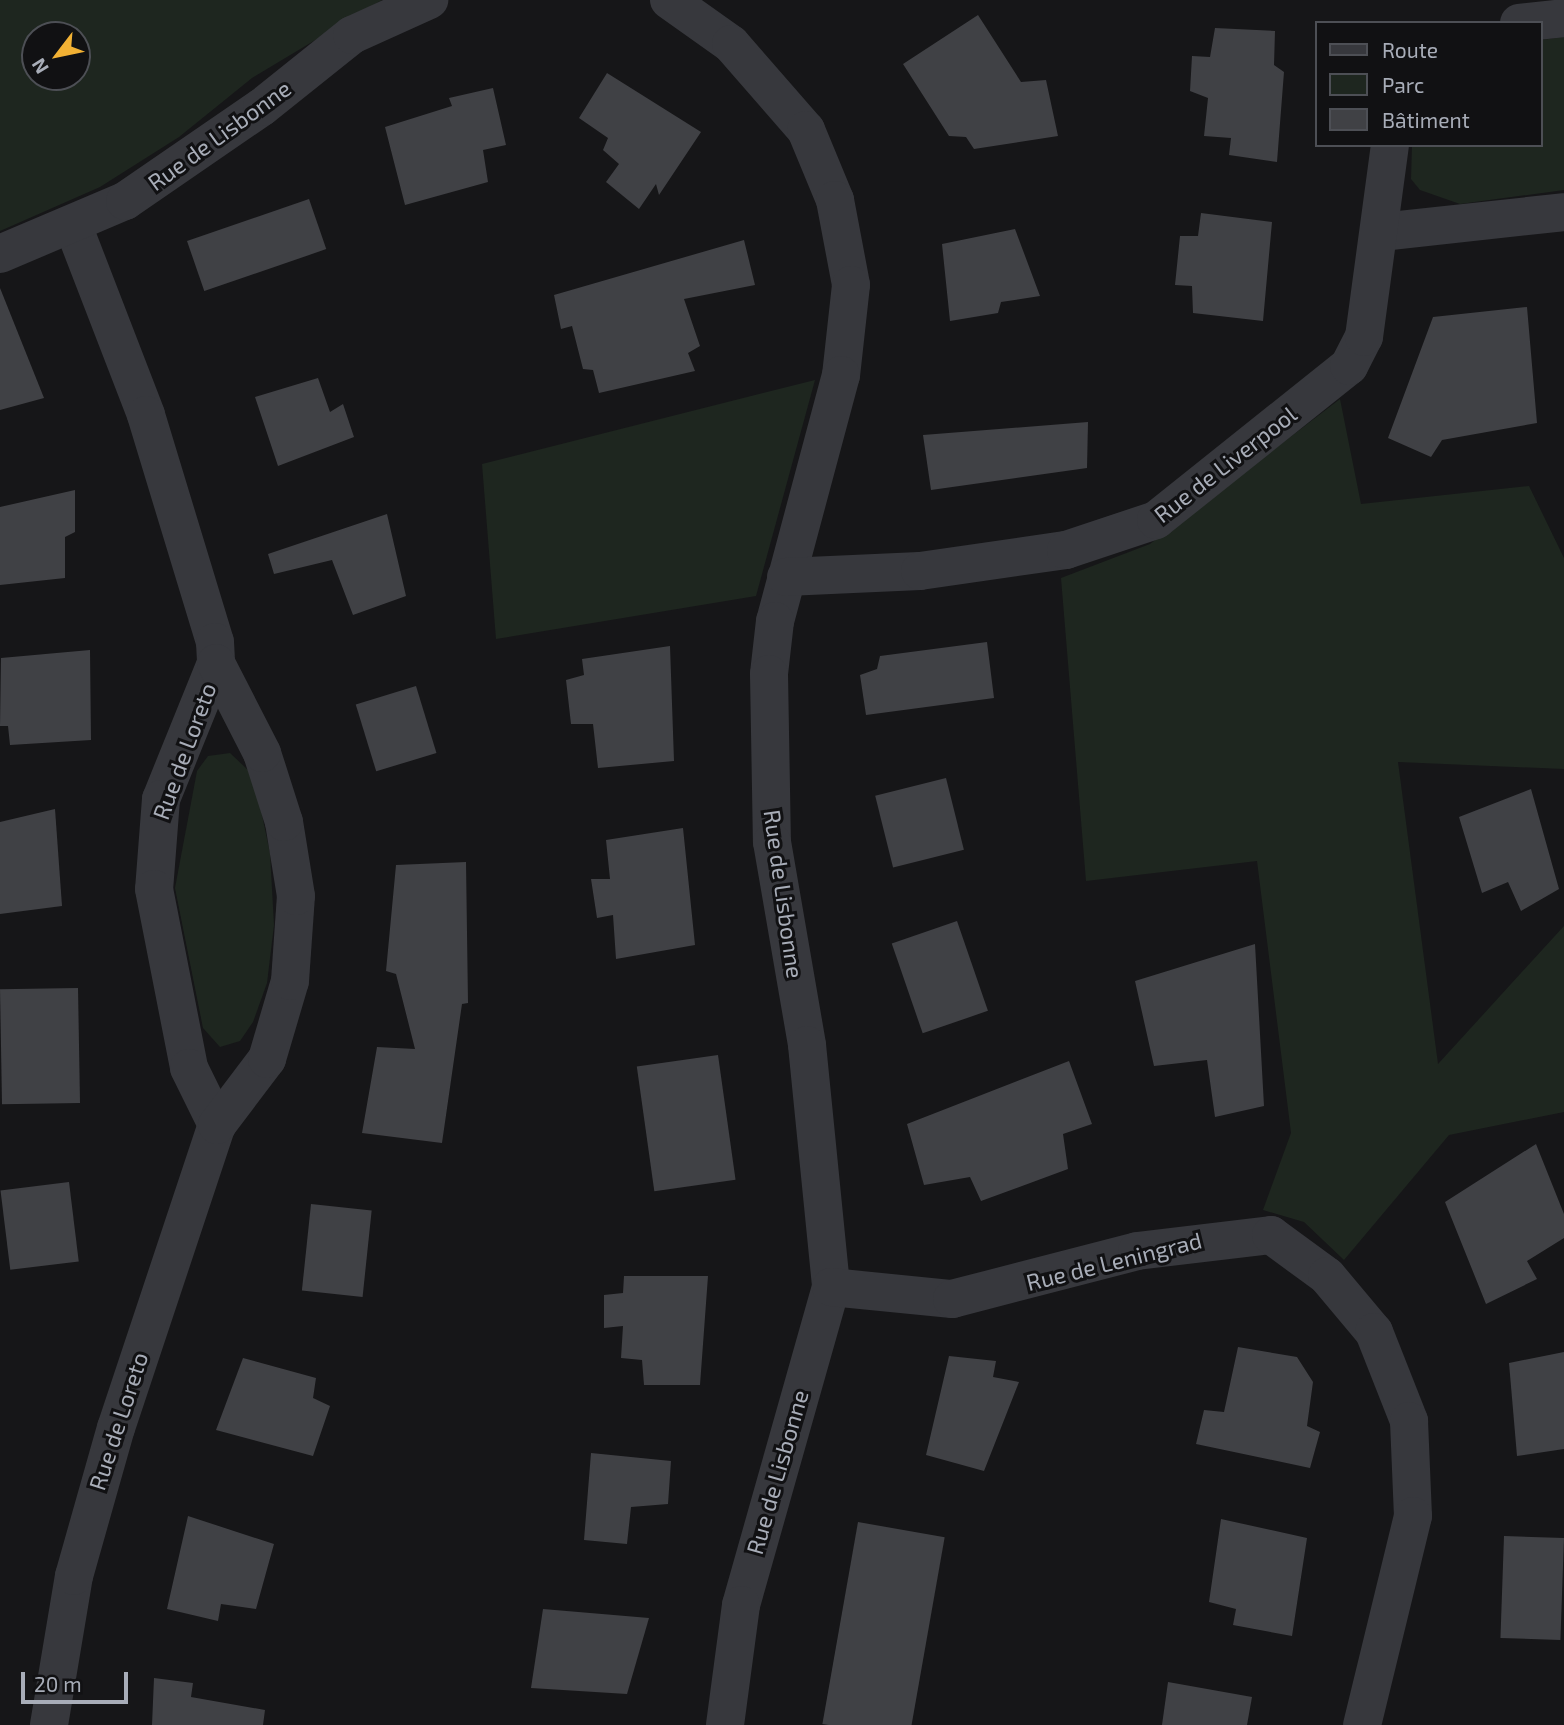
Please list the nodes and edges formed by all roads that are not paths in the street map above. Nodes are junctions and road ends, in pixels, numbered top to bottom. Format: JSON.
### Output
{"nodes":[{"id":1,"x":429,"y":0,"type":"edge"},
{"id":2,"x":669,"y":0,"type":"edge"},
{"id":3,"x":1564,"y":18,"type":"edge"},
{"id":4,"x":1537,"y":21,"type":"edge"},
{"id":5,"x":1390,"y":147,"type":"edge"},
{"id":6,"x":1564,"y":212,"type":"edge"},
{"id":7,"x":74,"y":228,"type":"junction"},
{"id":8,"x":1381,"y":232,"type":"junction"},
{"id":9,"x":0,"y":254,"type":"edge"},
{"id":10,"x":786,"y":577,"type":"junction"},
{"id":11,"x":216,"y":663,"type":"junction"},
{"id":12,"x":216,"y":1125,"type":"junction"},
{"id":13,"x":831,"y":1287,"type":"junction"},
{"id":14,"x":49,"y":1725,"type":"edge"},
{"id":15,"x":725,"y":1725,"type":"edge"},
{"id":16,"x":1362,"y":1725,"type":"edge"}],
"edges":[{"from":1,"to":7,"type":"street","name":"Rue de Lisbonne"},
{"from":2,"to":10,"type":"street","name":"Rue de Lisbonne"},
{"from":3,"to":4,"type":"street"},
{"from":5,"to":8,"type":"street","name":"Rue de Liverpool"},
{"from":6,"to":8,"type":"street"},
{"from":7,"to":9,"type":"street","name":"Rue de Lisbonne"},
{"from":7,"to":11,"type":"street","name":"Rue de Loreto"},
{"from":8,"to":10,"type":"street","name":"Rue de Liverpool"},
{"from":10,"to":13,"type":"street","name":"Rue de Lisbonne"},
{"from":11,"to":12,"type":"street","name":"Rue de Loreto"},
{"from":11,"to":12,"type":"street","name":"Rue de Loreto"},
{"from":12,"to":14,"type":"street","name":"Rue de Loreto"},
{"from":13,"to":15,"type":"street","name":"Rue de Lisbonne"},
{"from":13,"to":16,"type":"street","name":"Rue de Leningrad"}]}
